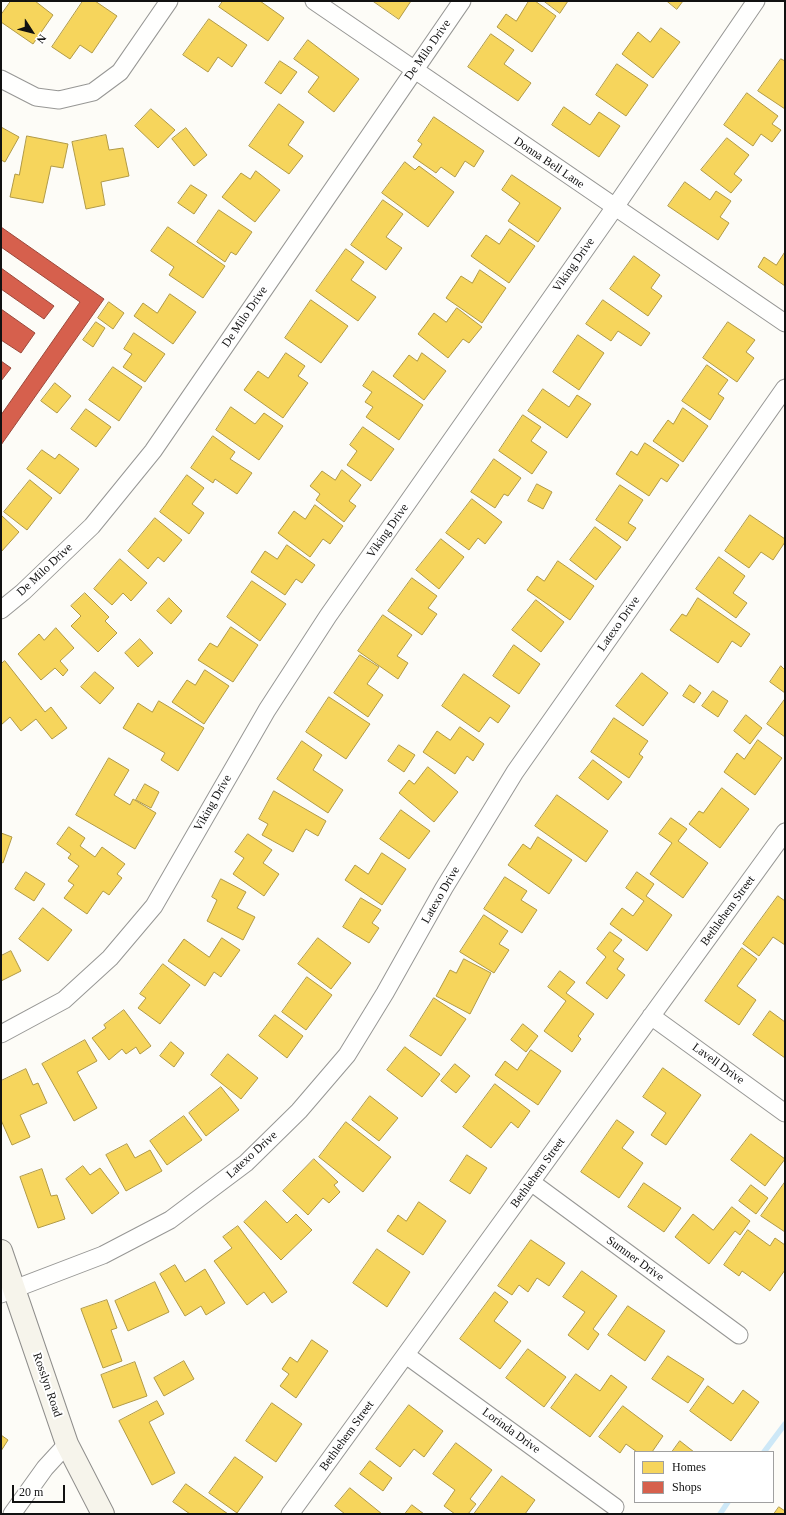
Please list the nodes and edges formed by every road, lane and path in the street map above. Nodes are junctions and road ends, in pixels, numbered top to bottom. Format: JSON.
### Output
{"nodes":[{"id":1,"x":169,"y":1,"type":"edge"},
{"id":2,"x":314,"y":1,"type":"edge"},
{"id":3,"x":462,"y":1,"type":"edge"},
{"id":4,"x":756,"y":1,"type":"edge"},
{"id":5,"x":414,"y":70,"type":"junction"},
{"id":6,"x":1,"y":80,"type":"edge"},
{"id":7,"x":614,"y":207,"type":"junction"},
{"id":8,"x":785,"y":323,"type":"edge"},
{"id":9,"x":785,"y":388,"type":"edge"},
{"id":10,"x":1,"y":610,"type":"edge"},
{"id":11,"x":783,"y":840,"type":"edge"},
{"id":12,"x":651,"y":1016,"type":"junction"},
{"id":13,"x":1,"y":1034,"type":"edge"},
{"id":14,"x":785,"y":1113,"type":"edge"},
{"id":15,"x":531,"y":1182,"type":"junction"},
{"id":16,"x":1,"y":1251,"type":"edge"},
{"id":17,"x":8,"y":1292,"type":"edge"},
{"id":18,"x":739,"y":1335,"type":"dead end"},
{"id":19,"x":406,"y":1355,"type":"junction"},
{"id":20,"x":67,"y":1444,"type":"junction"},
{"id":21,"x":615,"y":1506,"type":"dead end"},
{"id":22,"x":12,"y":1514,"type":"edge"},
{"id":23,"x":103,"y":1514,"type":"edge"},
{"id":24,"x":290,"y":1514,"type":"edge"}],
"edges":[{"from":1,"to":6,"type":"street"},
{"from":2,"to":5,"type":"street","name":"Donna Bell Lane"},
{"from":3,"to":5,"type":"street","name":"De Milo Drive"},
{"from":4,"to":7,"type":"street","name":"Viking Drive"},
{"from":5,"to":7,"type":"street","name":"Donna Bell Lane"},
{"from":5,"to":10,"type":"street","name":"De Milo Drive"},
{"from":7,"to":8,"type":"street","name":"Donna Bell Lane"},
{"from":7,"to":13,"type":"street","name":"Viking Drive"},
{"from":9,"to":17,"type":"street","name":"Latexo Drive"},
{"from":11,"to":12,"type":"street","name":"Bethlehem Street"},
{"from":12,"to":14,"type":"street","name":"Lavell Drive"},
{"from":12,"to":15,"type":"street","name":"Bethlehem Street"},
{"from":15,"to":18,"type":"street","name":"Sumner Drive"},
{"from":15,"to":19,"type":"street","name":"Bethlehem Street"},
{"from":16,"to":17,"type":"street","name":"Rosslyn Road"},
{"from":17,"to":20,"type":"street","name":"Rosslyn Road"},
{"from":19,"to":21,"type":"street","name":"Lorinda Drive"},
{"from":19,"to":24,"type":"street","name":"Bethlehem Street"},
{"from":20,"to":22,"type":"street"},
{"from":20,"to":23,"type":"street","name":"Rosslyn Road"}]}
